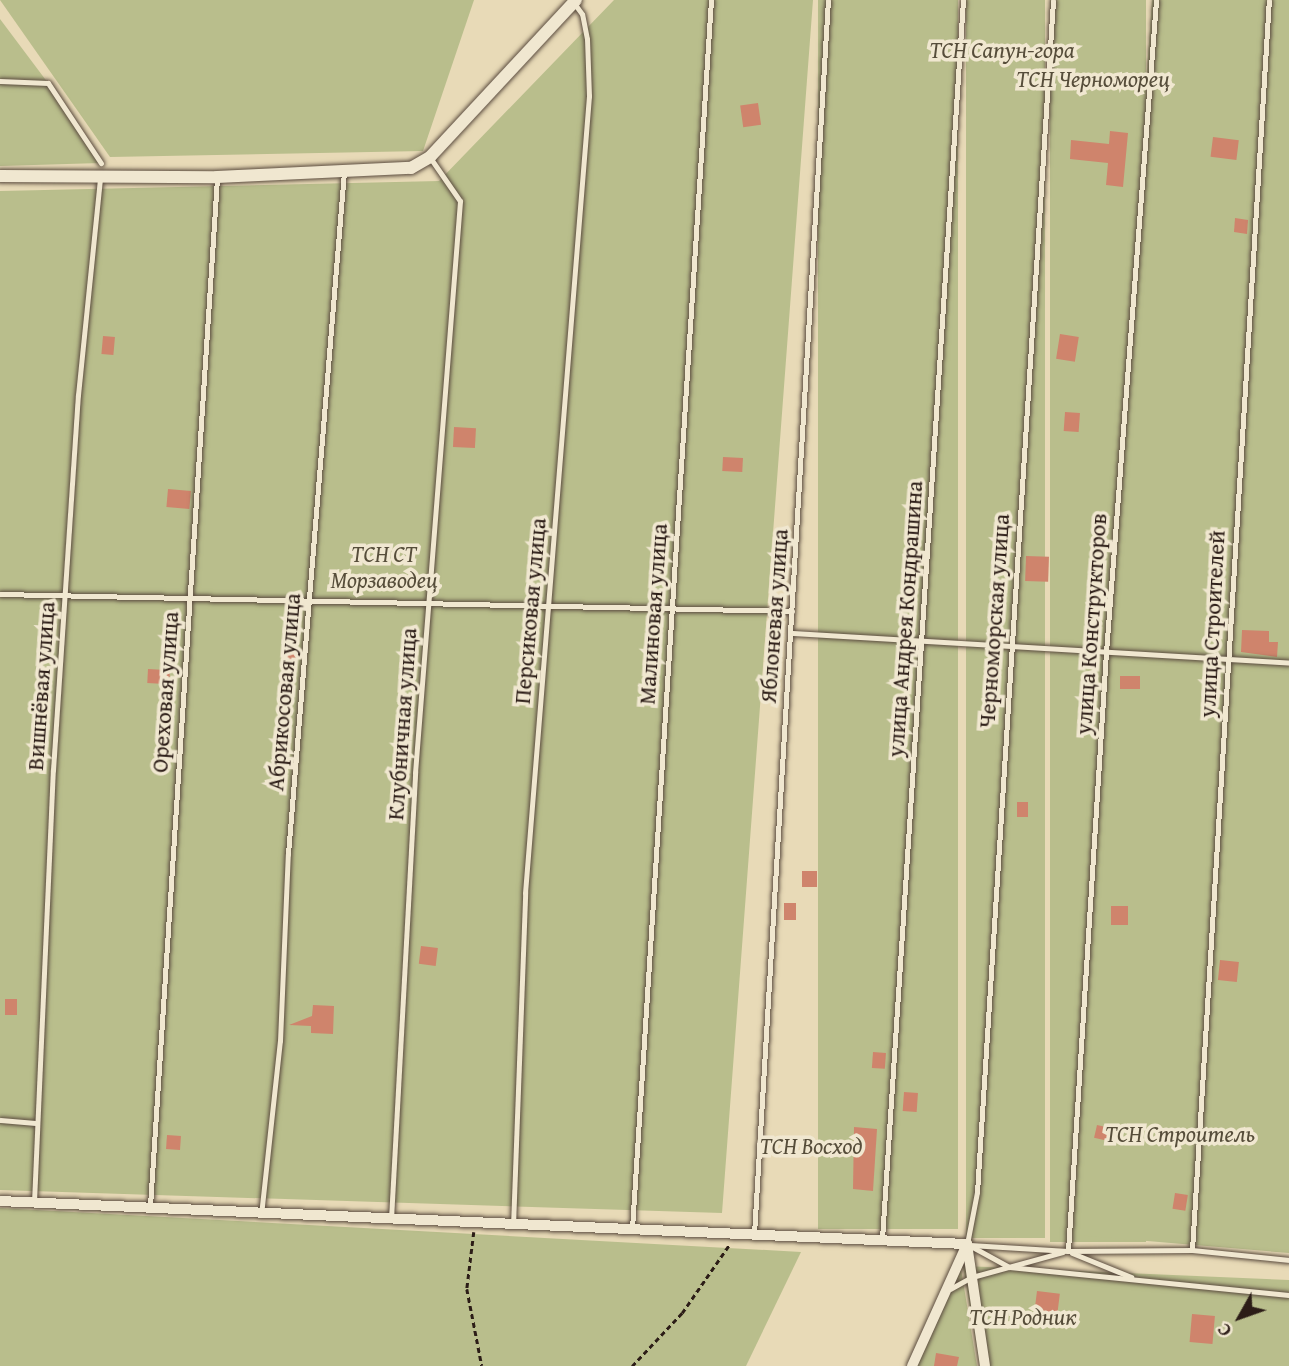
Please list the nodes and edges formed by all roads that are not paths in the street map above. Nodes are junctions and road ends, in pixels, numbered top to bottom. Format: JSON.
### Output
{"nodes":[{"id":1,"x":711,"y":0,"type":"edge"},
{"id":2,"x":828,"y":0,"type":"edge"},
{"id":3,"x":963,"y":0,"type":"edge"},
{"id":4,"x":1053,"y":0,"type":"edge"},
{"id":5,"x":1156,"y":0,"type":"edge"},
{"id":6,"x":1269,"y":0,"type":"edge"},
{"id":7,"x":575,"y":1,"type":"edge"},
{"id":8,"x":0,"y":81,"type":"edge"},
{"id":9,"x":430,"y":157,"type":"junction"},
{"id":10,"x":101,"y":168,"type":"junction"},
{"id":11,"x":344,"y":171,"type":"junction"},
{"id":12,"x":0,"y":176,"type":"edge"},
{"id":13,"x":217,"y":177,"type":"junction"},
{"id":14,"x":0,"y":594,"type":"edge"},
{"id":15,"x":65,"y":597,"type":"junction"},
{"id":16,"x":190,"y":598,"type":"junction"},
{"id":17,"x":310,"y":602,"type":"junction"},
{"id":18,"x":428,"y":604,"type":"junction"},
{"id":19,"x":548,"y":606,"type":"junction"},
{"id":20,"x":792,"y":611,"type":"junction"},
{"id":21,"x":671,"y":612,"type":"junction"},
{"id":22,"x":790,"y":633,"type":"junction"},
{"id":23,"x":921,"y":639,"type":"junction"},
{"id":24,"x":1010,"y":647,"type":"junction"},
{"id":25,"x":1106,"y":652,"type":"junction"},
{"id":26,"x":1228,"y":660,"type":"junction"},
{"id":27,"x":1289,"y":663,"type":"edge"},
{"id":28,"x":0,"y":1120,"type":"edge"},
{"id":29,"x":36,"y":1123,"type":"junction"},
{"id":30,"x":0,"y":1201,"type":"edge"},
{"id":31,"x":34,"y":1202,"type":"junction"},
{"id":32,"x":150,"y":1210,"type":"junction"},
{"id":33,"x":261,"y":1216,"type":"junction"},
{"id":34,"x":391,"y":1219,"type":"junction"},
{"id":35,"x":513,"y":1226,"type":"junction"},
{"id":36,"x":632,"y":1231,"type":"junction"},
{"id":37,"x":754,"y":1234,"type":"junction"},
{"id":38,"x":882,"y":1240,"type":"junction"},
{"id":39,"x":967,"y":1244,"type":"junction"},
{"id":40,"x":1192,"y":1250,"type":"junction"},
{"id":41,"x":1068,"y":1251,"type":"junction"},
{"id":42,"x":1289,"y":1260,"type":"edge"},
{"id":43,"x":1009,"y":1268,"type":"junction"},
{"id":44,"x":972,"y":1277,"type":"junction"},
{"id":45,"x":1137,"y":1280,"type":"junction"},
{"id":46,"x":946,"y":1291,"type":"junction"},
{"id":47,"x":1289,"y":1295,"type":"edge"},
{"id":48,"x":912,"y":1366,"type":"edge"},
{"id":49,"x":985,"y":1366,"type":"edge"}],
"edges":[{"from":1,"to":21,"type":"lane","name":"Малиновая улица"},
{"from":2,"to":20,"type":"lane","name":"Яблоневая улица"},
{"from":3,"to":23,"type":"lane","name":"улица Андрея Кондрашина"},
{"from":4,"to":24,"type":"lane","name":"Черноморская улица"},
{"from":5,"to":25,"type":"lane","name":"улица Конструкторов"},
{"from":6,"to":26,"type":"lane","name":"улица Строителей"},
{"from":7,"to":9,"type":"street"},
{"from":7,"to":19,"type":"lane","name":"Персиковая улица"},
{"from":8,"to":10,"type":"lane"},
{"from":9,"to":11,"type":"street"},
{"from":9,"to":18,"type":"lane","name":"Клубничная улица"},
{"from":10,"to":12,"type":"street"},
{"from":10,"to":13,"type":"street"},
{"from":10,"to":15,"type":"lane","name":"Вишнёвая улица"},
{"from":11,"to":13,"type":"street"},
{"from":11,"to":17,"type":"lane","name":"Абрикосовая улица"},
{"from":13,"to":16,"type":"lane","name":"Ореховая улица"},
{"from":14,"to":15,"type":"lane"},
{"from":15,"to":16,"type":"lane"},
{"from":15,"to":29,"type":"lane","name":"Вишнёвая улица"},
{"from":16,"to":17,"type":"lane"},
{"from":16,"to":32,"type":"lane","name":"Ореховая улица"},
{"from":17,"to":18,"type":"lane"},
{"from":17,"to":33,"type":"lane","name":"Абрикосовая улица"},
{"from":18,"to":19,"type":"lane"},
{"from":18,"to":34,"type":"lane","name":"Клубничная улица"},
{"from":19,"to":21,"type":"lane"},
{"from":19,"to":35,"type":"lane","name":"Персиковая улица"},
{"from":20,"to":21,"type":"lane"},
{"from":20,"to":22,"type":"lane","name":"Яблоневая улица"},
{"from":21,"to":36,"type":"lane","name":"Малиновая улица"},
{"from":22,"to":23,"type":"lane"},
{"from":22,"to":37,"type":"lane","name":"Яблоневая улица"},
{"from":23,"to":24,"type":"lane"},
{"from":23,"to":38,"type":"lane","name":"улица Андрея Кондрашина"},
{"from":24,"to":25,"type":"lane"},
{"from":24,"to":39,"type":"lane","name":"Черноморская улица"},
{"from":25,"to":26,"type":"lane"},
{"from":25,"to":41,"type":"lane","name":"улица Конструкторов"},
{"from":26,"to":27,"type":"lane"},
{"from":26,"to":40,"type":"lane","name":"улица Строителей"},
{"from":28,"to":29,"type":"lane"},
{"from":29,"to":31,"type":"lane","name":"Вишнёвая улица"},
{"from":30,"to":31,"type":"street"},
{"from":31,"to":32,"type":"street"},
{"from":32,"to":33,"type":"street"},
{"from":33,"to":34,"type":"street"},
{"from":34,"to":35,"type":"street"},
{"from":35,"to":36,"type":"street"},
{"from":36,"to":37,"type":"street"},
{"from":37,"to":38,"type":"street"},
{"from":38,"to":39,"type":"street"},
{"from":39,"to":41,"type":"lane"},
{"from":39,"to":43,"type":"lane"},
{"from":39,"to":44,"type":"street"},
{"from":39,"to":46,"type":"street"},
{"from":40,"to":41,"type":"lane"},
{"from":40,"to":42,"type":"lane"},
{"from":41,"to":43,"type":"lane"},
{"from":41,"to":45,"type":"lane"},
{"from":43,"to":44,"type":"lane"},
{"from":43,"to":45,"type":"lane"},
{"from":44,"to":46,"type":"lane"},
{"from":44,"to":49,"type":"street"},
{"from":45,"to":47,"type":"lane"},
{"from":46,"to":48,"type":"street"}]}
